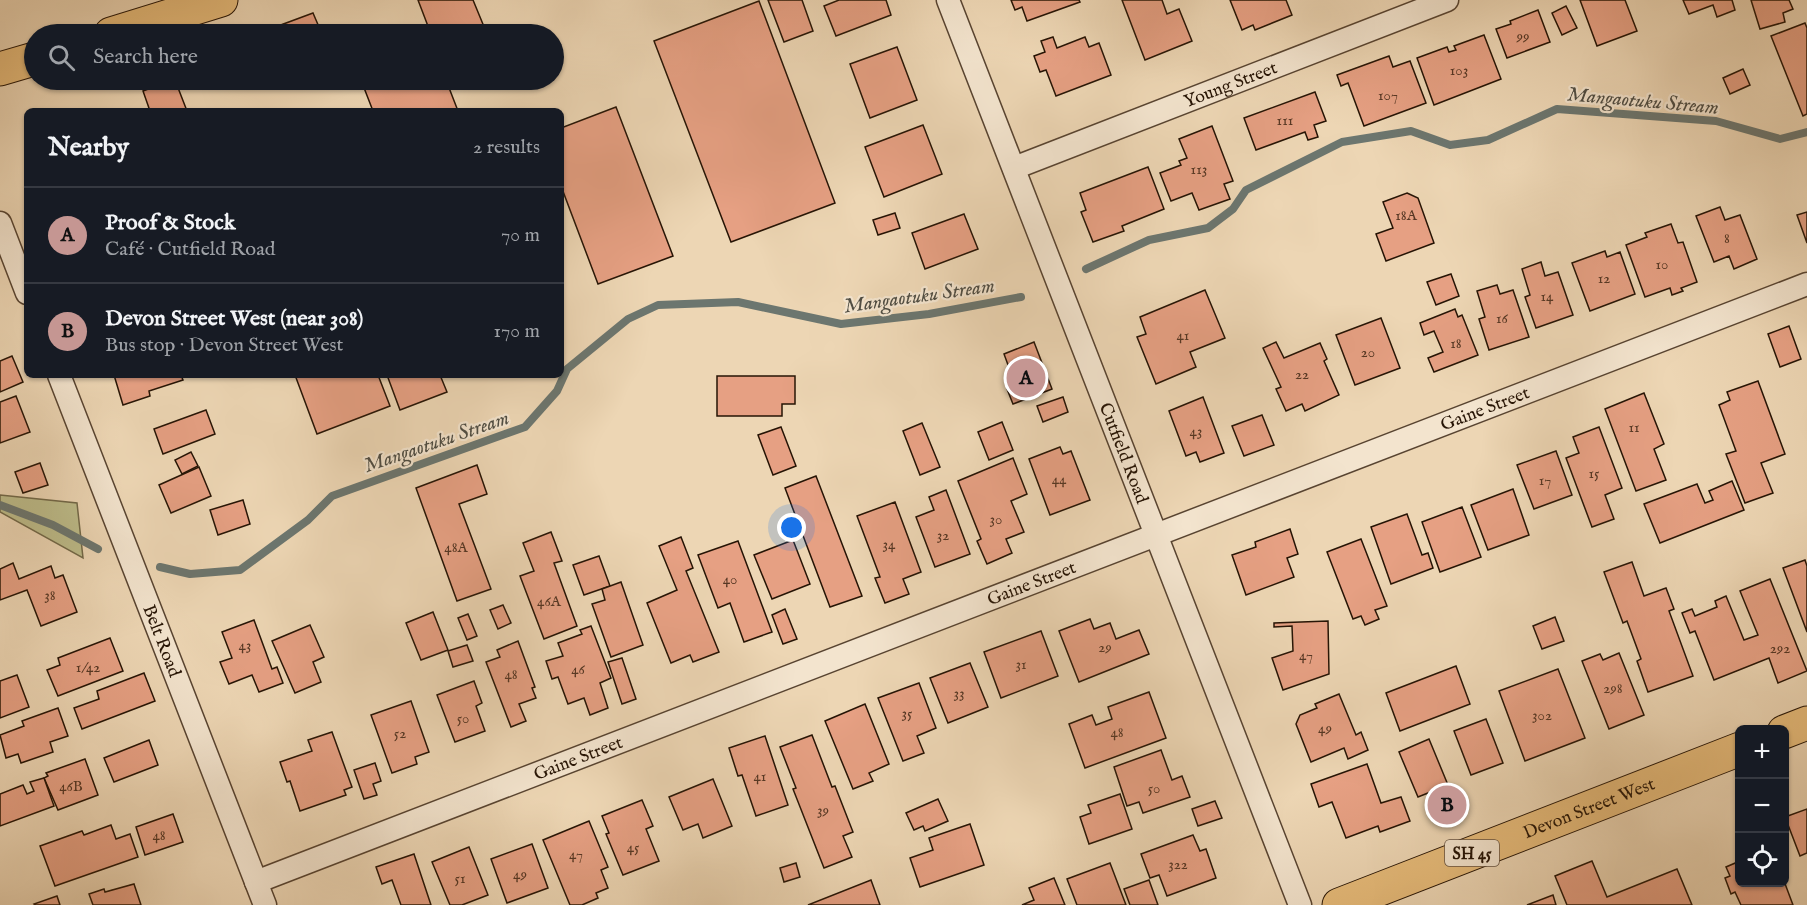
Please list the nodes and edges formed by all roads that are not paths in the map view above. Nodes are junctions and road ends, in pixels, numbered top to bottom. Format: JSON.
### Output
{"nodes":[{"id":1,"x":222,"y":0,"type":"edge"},
{"id":2,"x":948,"y":0,"type":"edge"},
{"id":3,"x":1447,"y":0,"type":"edge"},
{"id":4,"x":144,"y":24,"type":"edge"},
{"id":5,"x":24,"y":61,"type":"edge"},
{"id":6,"x":0,"y":69,"type":"edge"},
{"id":7,"x":1014,"y":168,"type":"junction"},
{"id":8,"x":0,"y":223,"type":"edge"},
{"id":9,"x":1807,"y":284,"type":"edge"},
{"id":10,"x":24,"y":285,"type":"edge"},
{"id":11,"x":60,"y":378,"type":"edge"},
{"id":12,"x":1156,"y":536,"type":"junction"},
{"id":13,"x":1807,"y":723,"type":"edge"},
{"id":14,"x":1789,"y":730,"type":"edge"},
{"id":15,"x":1735,"y":751,"type":"edge"},
{"id":16,"x":256,"y":882,"type":"junction"},
{"id":17,"x":265,"y":905,"type":"edge"},
{"id":18,"x":1300,"y":905,"type":"edge"},
{"id":19,"x":1339,"y":905,"type":"edge"}],
"edges":[{"from":1,"to":4,"type":"main road"},
{"from":2,"to":7,"type":"street","name":"Cutfield Road"},
{"from":3,"to":7,"type":"street","name":"Young Street"},
{"from":5,"to":6,"type":"main road"},
{"from":7,"to":12,"type":"street","name":"Cutfield Road"},
{"from":8,"to":10,"type":"street"},
{"from":9,"to":12,"type":"street","name":"Gaine Street"},
{"from":11,"to":16,"type":"street","name":"Belt Road"},
{"from":12,"to":16,"type":"street","name":"Gaine Street"},
{"from":12,"to":18,"type":"street","name":"Cutfield Road"},
{"from":13,"to":14,"type":"main road"},
{"from":15,"to":19,"type":"main road","name":"Devon Street West","number":"SH 45"},
{"from":16,"to":17,"type":"street","name":"Belt Road"}]}
